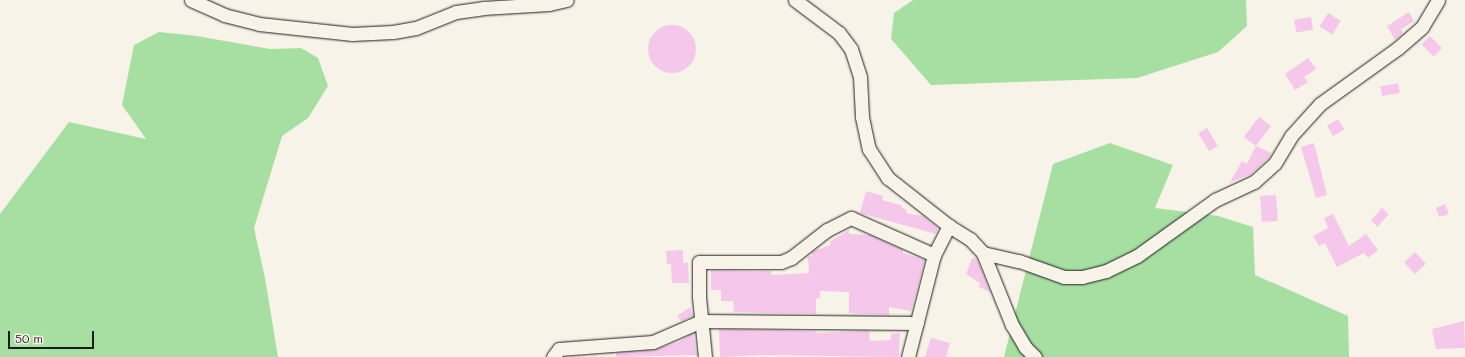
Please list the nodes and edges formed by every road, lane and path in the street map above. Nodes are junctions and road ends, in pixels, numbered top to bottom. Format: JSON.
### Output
{"nodes":[{"id":1,"x":191,"y":0,"type":"edge"},
{"id":2,"x":567,"y":0,"type":"edge"},
{"id":3,"x":794,"y":0,"type":"edge"},
{"id":4,"x":1438,"y":0,"type":"edge"},
{"id":5,"x":949,"y":226,"type":"junction"},
{"id":6,"x":983,"y":253,"type":"junction"},
{"id":7,"x":934,"y":255,"type":"junction"},
{"id":8,"x":701,"y":321,"type":"junction"},
{"id":9,"x":917,"y":323,"type":"junction"},
{"id":10,"x":553,"y":357,"type":"edge"},
{"id":11,"x":705,"y":357,"type":"edge"},
{"id":12,"x":908,"y":357,"type":"edge"},
{"id":13,"x":1035,"y":357,"type":"edge"}],
"edges":[{"from":1,"to":2,"type":"street"},
{"from":3,"to":5,"type":"street"},
{"from":4,"to":6,"type":"street"},
{"from":5,"to":6,"type":"street"},
{"from":5,"to":7,"type":"street"},
{"from":6,"to":13,"type":"street"},
{"from":7,"to":8,"type":"street"},
{"from":7,"to":9,"type":"street"},
{"from":8,"to":9,"type":"street"},
{"from":8,"to":10,"type":"street"},
{"from":8,"to":11,"type":"street"},
{"from":9,"to":12,"type":"street"}]}
